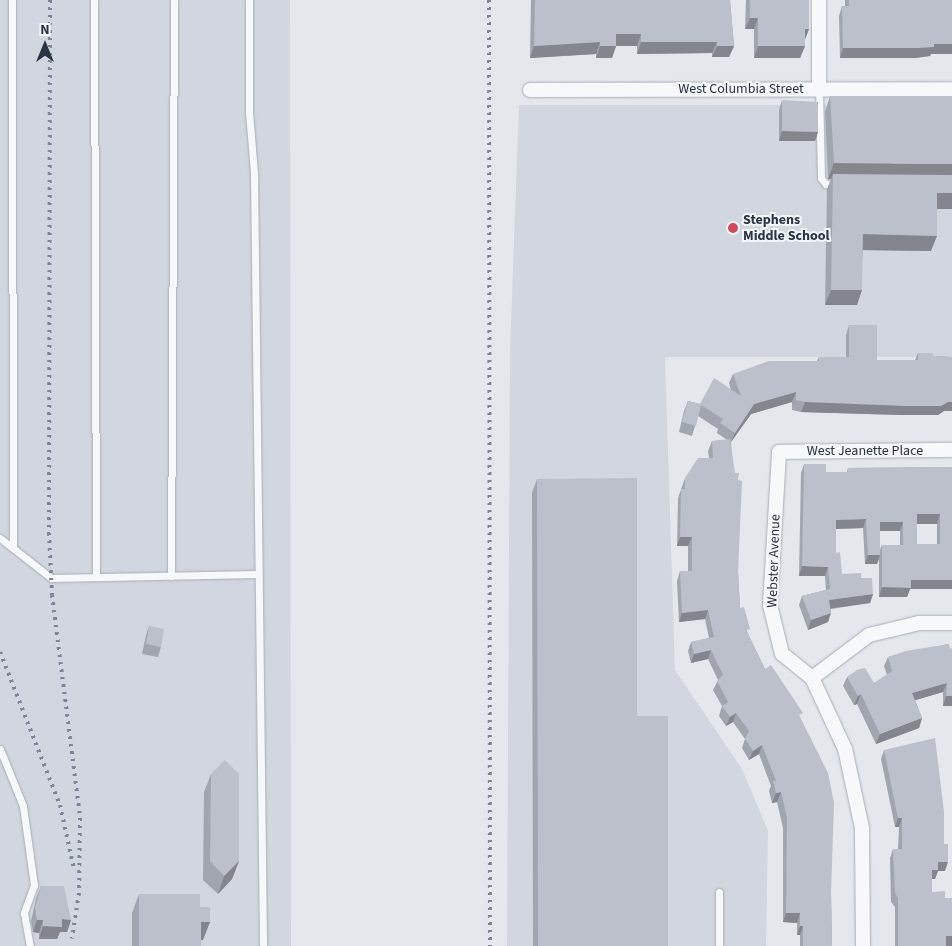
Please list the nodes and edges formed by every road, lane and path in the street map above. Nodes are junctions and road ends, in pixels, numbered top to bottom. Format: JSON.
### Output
{"nodes":[{"id":1,"x":12,"y":0,"type":"edge"},
{"id":2,"x":94,"y":0,"type":"edge"},
{"id":3,"x":174,"y":0,"type":"edge"},
{"id":4,"x":249,"y":0,"type":"edge"},
{"id":5,"x":819,"y":0,"type":"edge"},
{"id":6,"x":819,"y":89,"type":"junction"},
{"id":7,"x":952,"y":89,"type":"edge"},
{"id":8,"x":530,"y":90,"type":"dead end"},
{"id":9,"x":850,"y":185,"type":"edge"},
{"id":10,"x":952,"y":450,"type":"edge"},
{"id":11,"x":779,"y":452,"type":"joint"},
{"id":12,"x":0,"y":538,"type":"edge"},
{"id":13,"x":13,"y":548,"type":"junction"},
{"id":14,"x":258,"y":574,"type":"junction"},
{"id":15,"x":171,"y":576,"type":"junction"},
{"id":16,"x":96,"y":577,"type":"junction"},
{"id":17,"x":952,"y":622,"type":"edge"},
{"id":18,"x":812,"y":678,"type":"junction"},
{"id":19,"x":0,"y":750,"type":"edge"},
{"id":20,"x":719,"y":892,"type":"dead end"},
{"id":21,"x":30,"y":946,"type":"edge"},
{"id":22,"x":263,"y":946,"type":"edge"},
{"id":23,"x":719,"y":946,"type":"edge"},
{"id":24,"x":863,"y":946,"type":"edge"}],
"edges":[{"from":1,"to":13,"type":"lane"},
{"from":2,"to":16,"type":"lane"},
{"from":3,"to":15,"type":"lane"},
{"from":4,"to":14,"type":"lane"},
{"from":5,"to":6,"type":"street"},
{"from":6,"to":7,"type":"street","name":"West Columbia Street"},
{"from":6,"to":8,"type":"street","name":"West Columbia Street"},
{"from":6,"to":9,"type":"lane"},
{"from":10,"to":11,"type":"street","name":"West Jeanette Place"},
{"from":11,"to":18,"type":"street","name":"Webster Avenue"},
{"from":12,"to":13,"type":"lane"},
{"from":13,"to":16,"type":"lane"},
{"from":14,"to":15,"type":"lane"},
{"from":14,"to":22,"type":"lane"},
{"from":15,"to":16,"type":"lane"},
{"from":17,"to":18,"type":"street"},
{"from":18,"to":24,"type":"street","name":"Webster Avenue"},
{"from":19,"to":21,"type":"lane"},
{"from":20,"to":23,"type":"lane"}]}
